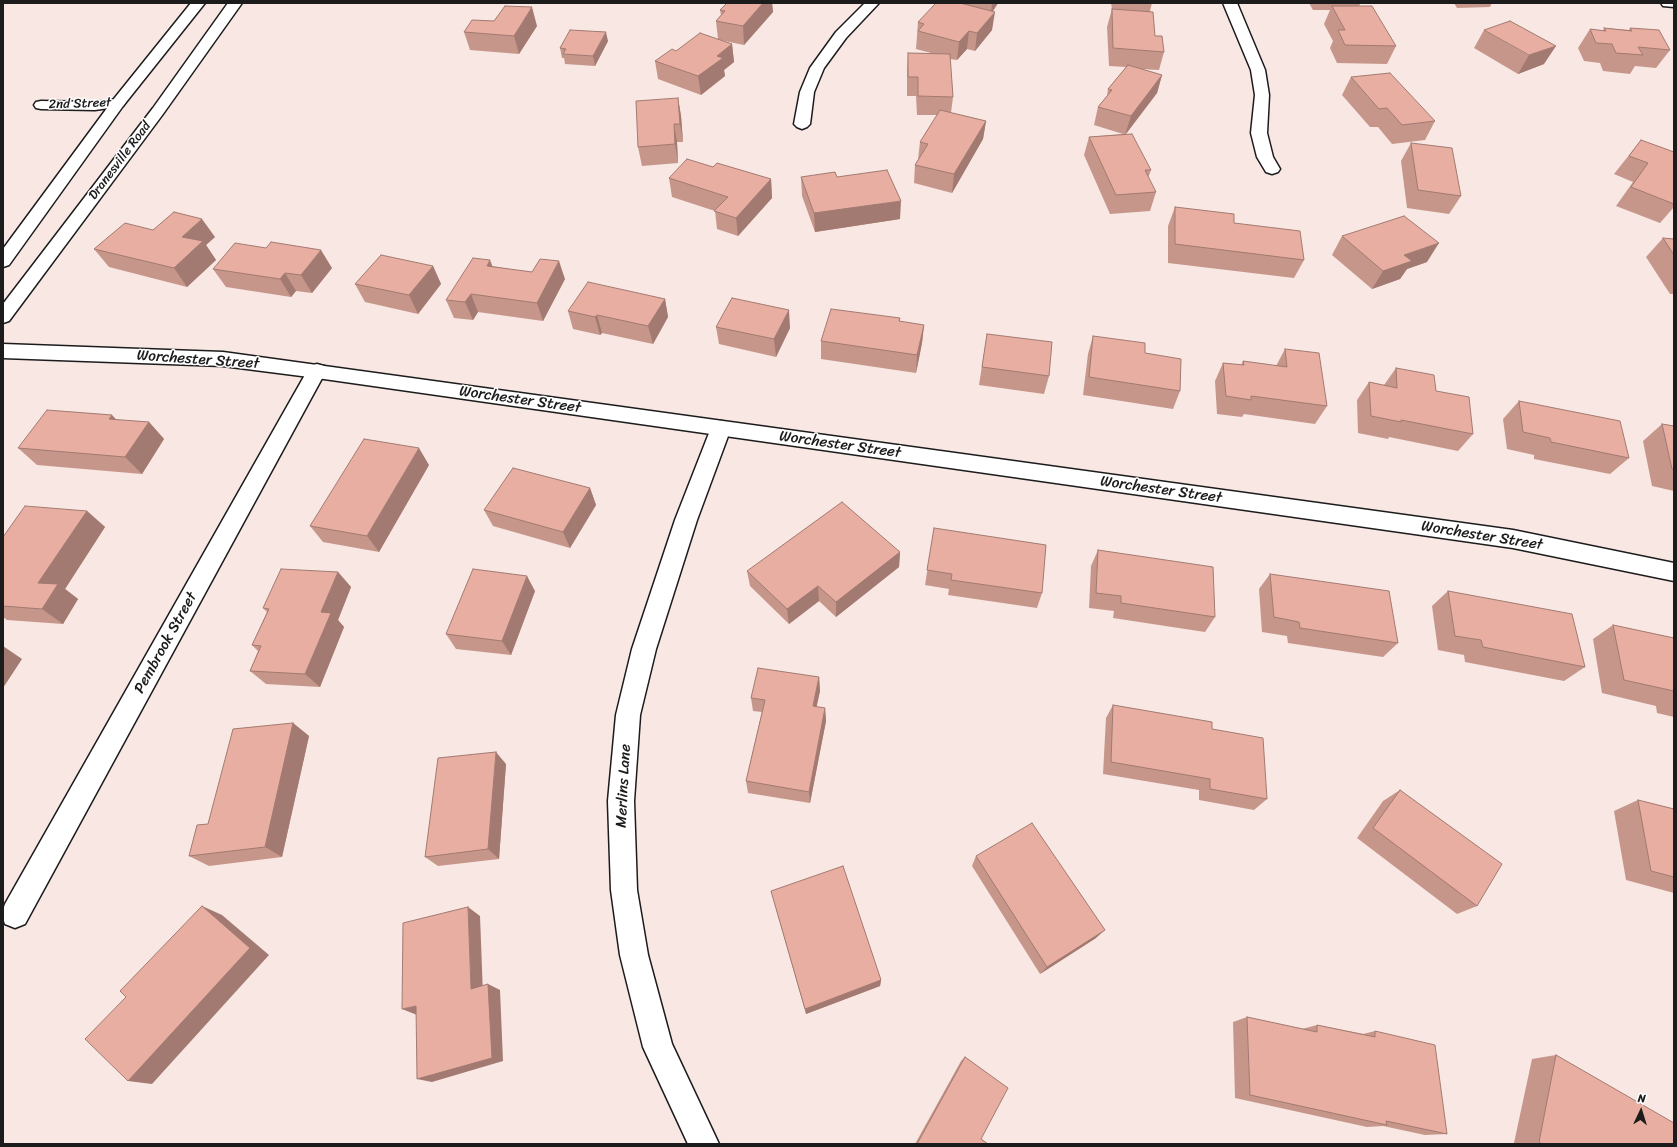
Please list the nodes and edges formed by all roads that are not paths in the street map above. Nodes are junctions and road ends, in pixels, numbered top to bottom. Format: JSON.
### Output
{"nodes":[{"id":1,"x":198,"y":3,"type":"edge"},
{"id":2,"x":235,"y":3,"type":"edge"},
{"id":3,"x":872,"y":3,"type":"edge"},
{"id":4,"x":1230,"y":3,"type":"edge"},
{"id":5,"x":1668,"y":3,"type":"edge"},
{"id":6,"x":1674,"y":3,"type":"edge"},
{"id":7,"x":118,"y":103,"type":"junction"},
{"id":8,"x":41,"y":105,"type":"dead end"},
{"id":9,"x":802,"y":124,"type":"dead end"},
{"id":10,"x":1272,"y":169,"type":"dead end"},
{"id":11,"x":3,"y":261,"type":"edge"},
{"id":12,"x":3,"y":317,"type":"edge"},
{"id":13,"x":3,"y":352,"type":"edge"},
{"id":14,"x":317,"y":371,"type":"junction"},
{"id":15,"x":721,"y":428,"type":"junction"},
{"id":16,"x":1674,"y":572,"type":"edge"},
{"id":17,"x":16,"y":914,"type":"dead end"},
{"id":18,"x":704,"y":1144,"type":"edge"}],
"edges":[{"from":1,"to":7,"type":"street"},
{"from":2,"to":12,"type":"street","name":"Dranesville Road"},
{"from":3,"to":9,"type":"street"},
{"from":4,"to":10,"type":"street"},
{"from":5,"to":6,"type":"street"},
{"from":7,"to":8,"type":"street","name":"2nd Street"},
{"from":7,"to":11,"type":"street"},
{"from":13,"to":14,"type":"street","name":"Worchester Street"},
{"from":14,"to":15,"type":"street","name":"Worchester Street"},
{"from":14,"to":17,"type":"street","name":"Pembrook Street"},
{"from":15,"to":16,"type":"street","name":"Worchester Street"},
{"from":15,"to":18,"type":"street","name":"Merlins Lane"}]}
